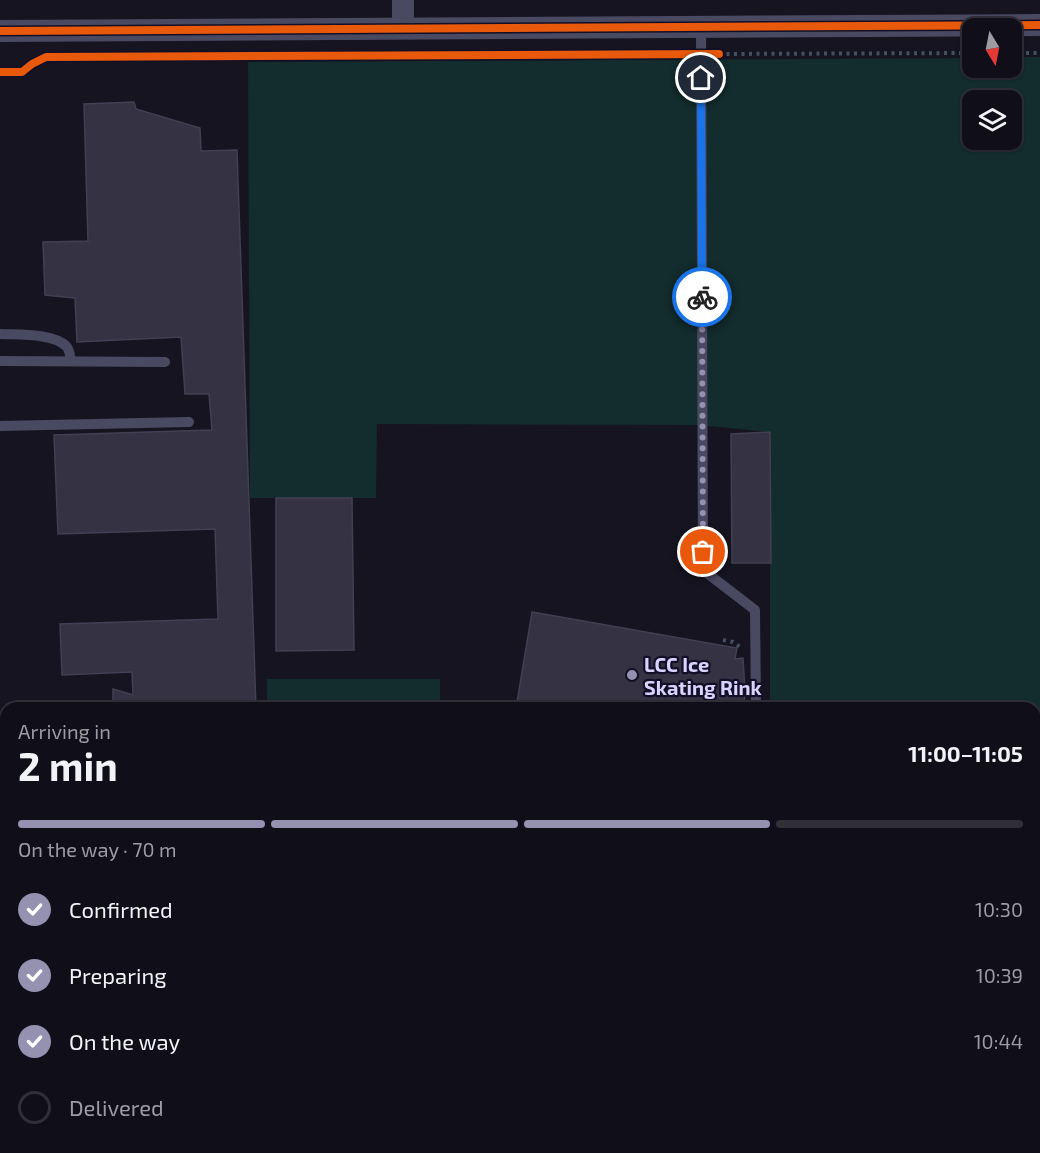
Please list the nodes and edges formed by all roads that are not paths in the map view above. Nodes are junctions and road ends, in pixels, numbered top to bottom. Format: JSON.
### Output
{"nodes":[{"id":1,"x":403,"y":0,"type":"edge"},
{"id":2,"x":1040,"y":25,"type":"edge"},
{"id":3,"x":701,"y":26,"type":"junction"},
{"id":4,"x":403,"y":28,"type":"junction"},
{"id":5,"x":0,"y":31,"type":"edge"},
{"id":6,"x":0,"y":334,"type":"edge"},
{"id":7,"x":0,"y":361,"type":"edge"},
{"id":8,"x":71,"y":362,"type":"junction"},
{"id":9,"x":165,"y":362,"type":"dead end"},
{"id":10,"x":189,"y":422,"type":"dead end"},
{"id":11,"x":0,"y":426,"type":"edge"},
{"id":12,"x":756,"y":702,"type":"edge"}],
"edges":[{"from":1,"to":4,"type":"street"},
{"from":2,"to":3,"type":"street"},
{"from":3,"to":4,"type":"street"},
{"from":3,"to":12,"type":"lane"},
{"from":4,"to":5,"type":"street"},
{"from":6,"to":8,"type":"lane"},
{"from":7,"to":8,"type":"lane"},
{"from":8,"to":9,"type":"lane"},
{"from":10,"to":11,"type":"lane"}]}
